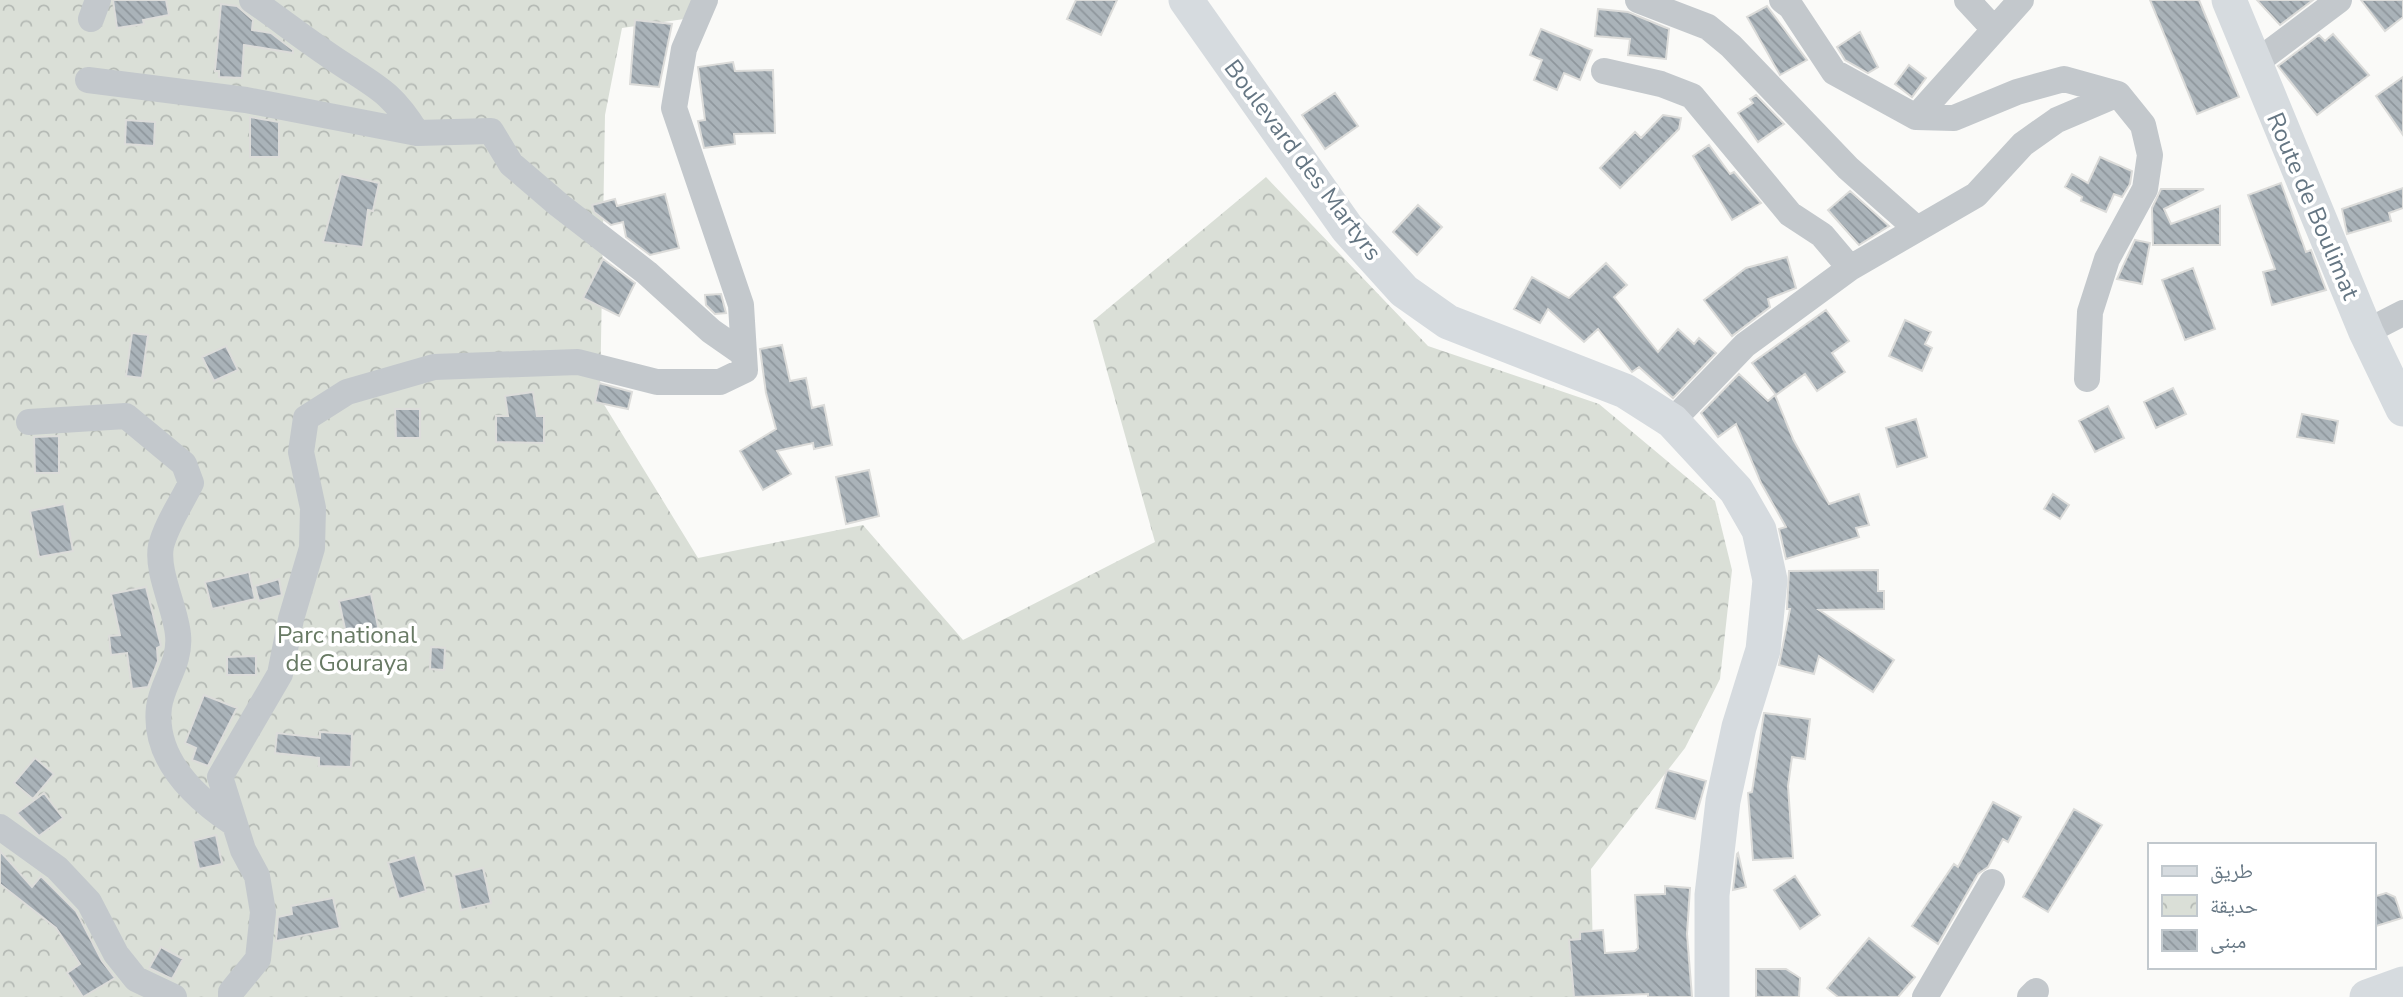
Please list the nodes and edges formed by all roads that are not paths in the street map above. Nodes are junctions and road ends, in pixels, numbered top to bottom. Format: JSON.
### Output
{"nodes":[{"id":1,"x":252,"y":0,"type":"edge"},
{"id":2,"x":705,"y":0,"type":"edge"},
{"id":3,"x":1186,"y":0,"type":"edge"},
{"id":4,"x":1638,"y":0,"type":"edge"},
{"id":5,"x":1782,"y":0,"type":"edge"},
{"id":6,"x":1967,"y":0,"type":"edge"},
{"id":7,"x":2021,"y":0,"type":"edge"},
{"id":8,"x":2229,"y":0,"type":"edge"},
{"id":9,"x":2339,"y":0,"type":"edge"},
{"id":10,"x":1993,"y":28,"type":"junction"},
{"id":11,"x":2254,"y":64,"type":"junction"},
{"id":12,"x":1604,"y":71,"type":"dead end"},
{"id":13,"x":88,"y":80,"type":"dead end"},
{"id":14,"x":2118,"y":94,"type":"junction"},
{"id":15,"x":1916,"y":117,"type":"junction"},
{"id":16,"x":417,"y":133,"type":"junction"},
{"id":17,"x":1917,"y":229,"type":"junction"},
{"id":18,"x":1850,"y":268,"type":"junction"},
{"id":19,"x":2403,"y":313,"type":"edge"},
{"id":20,"x":2366,"y":332,"type":"junction"},
{"id":21,"x":744,"y":354,"type":"junction"},
{"id":22,"x":2087,"y":379,"type":"dead end"},
{"id":23,"x":2403,"y":409,"type":"edge"},
{"id":24,"x":1670,"y":420,"type":"junction"},
{"id":25,"x":29,"y":422,"type":"dead end"},
{"id":26,"x":233,"y":822,"type":"junction"},
{"id":27,"x":0,"y":827,"type":"edge"},
{"id":28,"x":1992,"y":882,"type":"dead end"},
{"id":29,"x":2403,"y":984,"type":"edge"},
{"id":30,"x":174,"y":997,"type":"edge"},
{"id":31,"x":231,"y":997,"type":"edge"},
{"id":32,"x":1712,"y":997,"type":"edge"},
{"id":33,"x":1925,"y":997,"type":"edge"},
{"id":34,"x":2367,"y":997,"type":"edge"}],
"edges":[{"from":1,"to":16,"type":"street"},
{"from":2,"to":21,"type":"street"},
{"from":3,"to":24,"type":"main road","name":"Boulevard des Martyrs"},
{"from":4,"to":17,"type":"street"},
{"from":5,"to":15,"type":"street"},
{"from":6,"to":10,"type":"street"},
{"from":7,"to":10,"type":"street"},
{"from":8,"to":11,"type":"main road","name":"Route de Boulimat"},
{"from":9,"to":11,"type":"street"},
{"from":10,"to":15,"type":"street"},
{"from":11,"to":20,"type":"main road","name":"Route de Boulimat"},
{"from":12,"to":18,"type":"street"},
{"from":13,"to":16,"type":"street"},
{"from":14,"to":15,"type":"street"},
{"from":14,"to":17,"type":"street"},
{"from":14,"to":22,"type":"street"},
{"from":16,"to":21,"type":"street"},
{"from":17,"to":18,"type":"street"},
{"from":18,"to":24,"type":"street"},
{"from":19,"to":20,"type":"street"},
{"from":20,"to":23,"type":"main road","name":"Route de Boulimat"},
{"from":21,"to":26,"type":"street"},
{"from":24,"to":32,"type":"main road","name":"Boulevard des Martyrs"},
{"from":25,"to":26,"type":"street"},
{"from":26,"to":31,"type":"street"},
{"from":27,"to":30,"type":"street"},
{"from":28,"to":33,"type":"street"},
{"from":29,"to":34,"type":"main road"}]}
